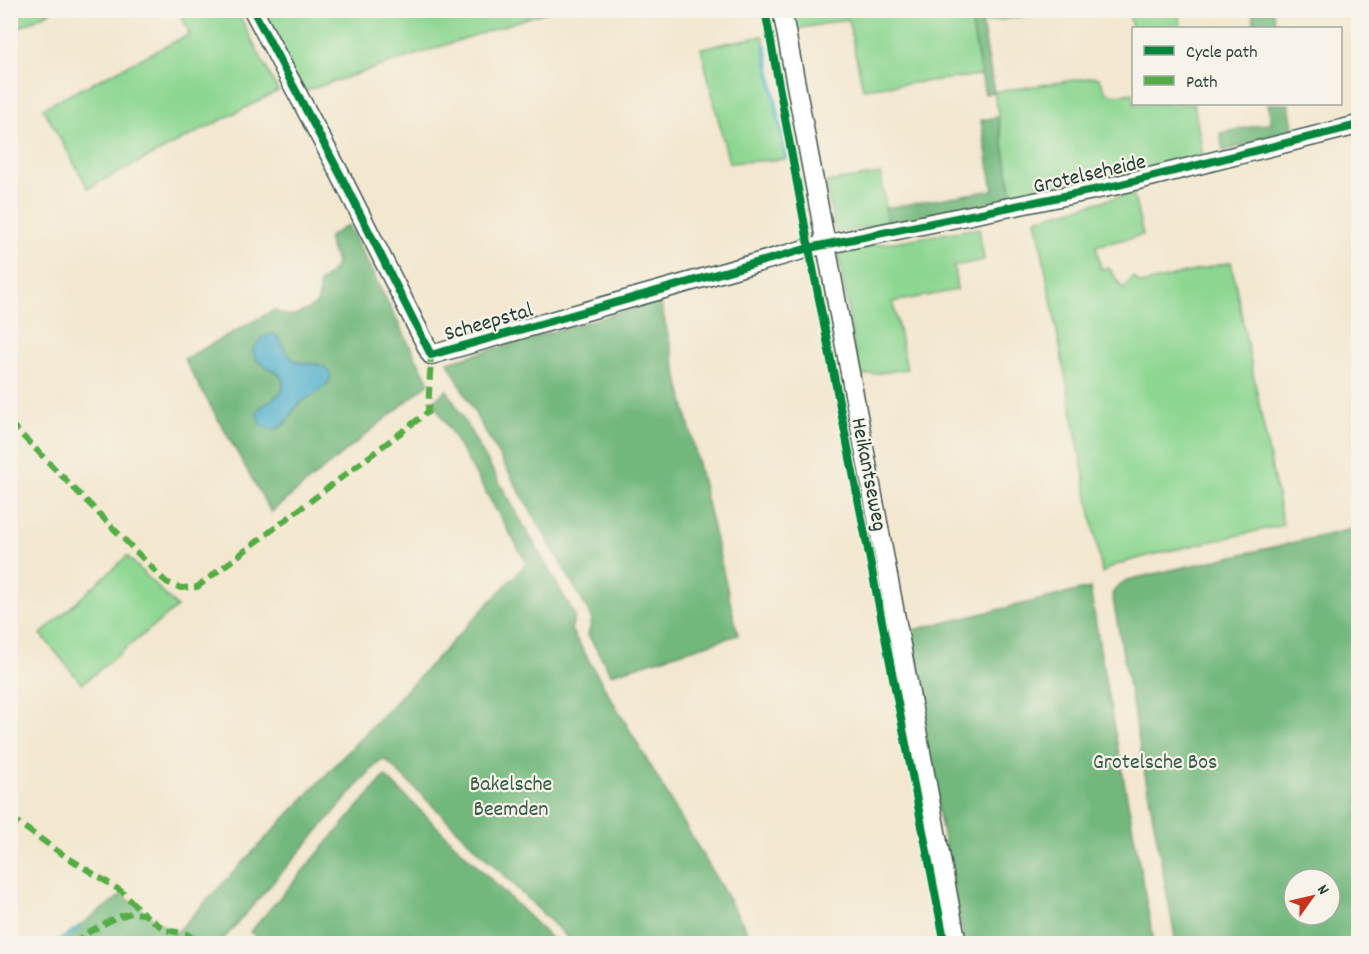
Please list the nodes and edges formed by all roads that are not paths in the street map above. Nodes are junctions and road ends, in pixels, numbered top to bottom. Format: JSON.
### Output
{"nodes":[{"id":1,"x":253,"y":10,"type":"edge"},
{"id":2,"x":782,"y":10,"type":"edge"},
{"id":3,"x":1359,"y":125,"type":"edge"},
{"id":4,"x":825,"y":244,"type":"junction"},
{"id":5,"x":957,"y":944,"type":"edge"}],
"edges":[{"from":1,"to":4,"type":"street","name":"Scheepstal"},
{"from":2,"to":4,"type":"street","name":"Heikantseweg"},
{"from":3,"to":4,"type":"street","name":"Grotelseheide"},
{"from":4,"to":5,"type":"street","name":"Heikantseweg"}]}
